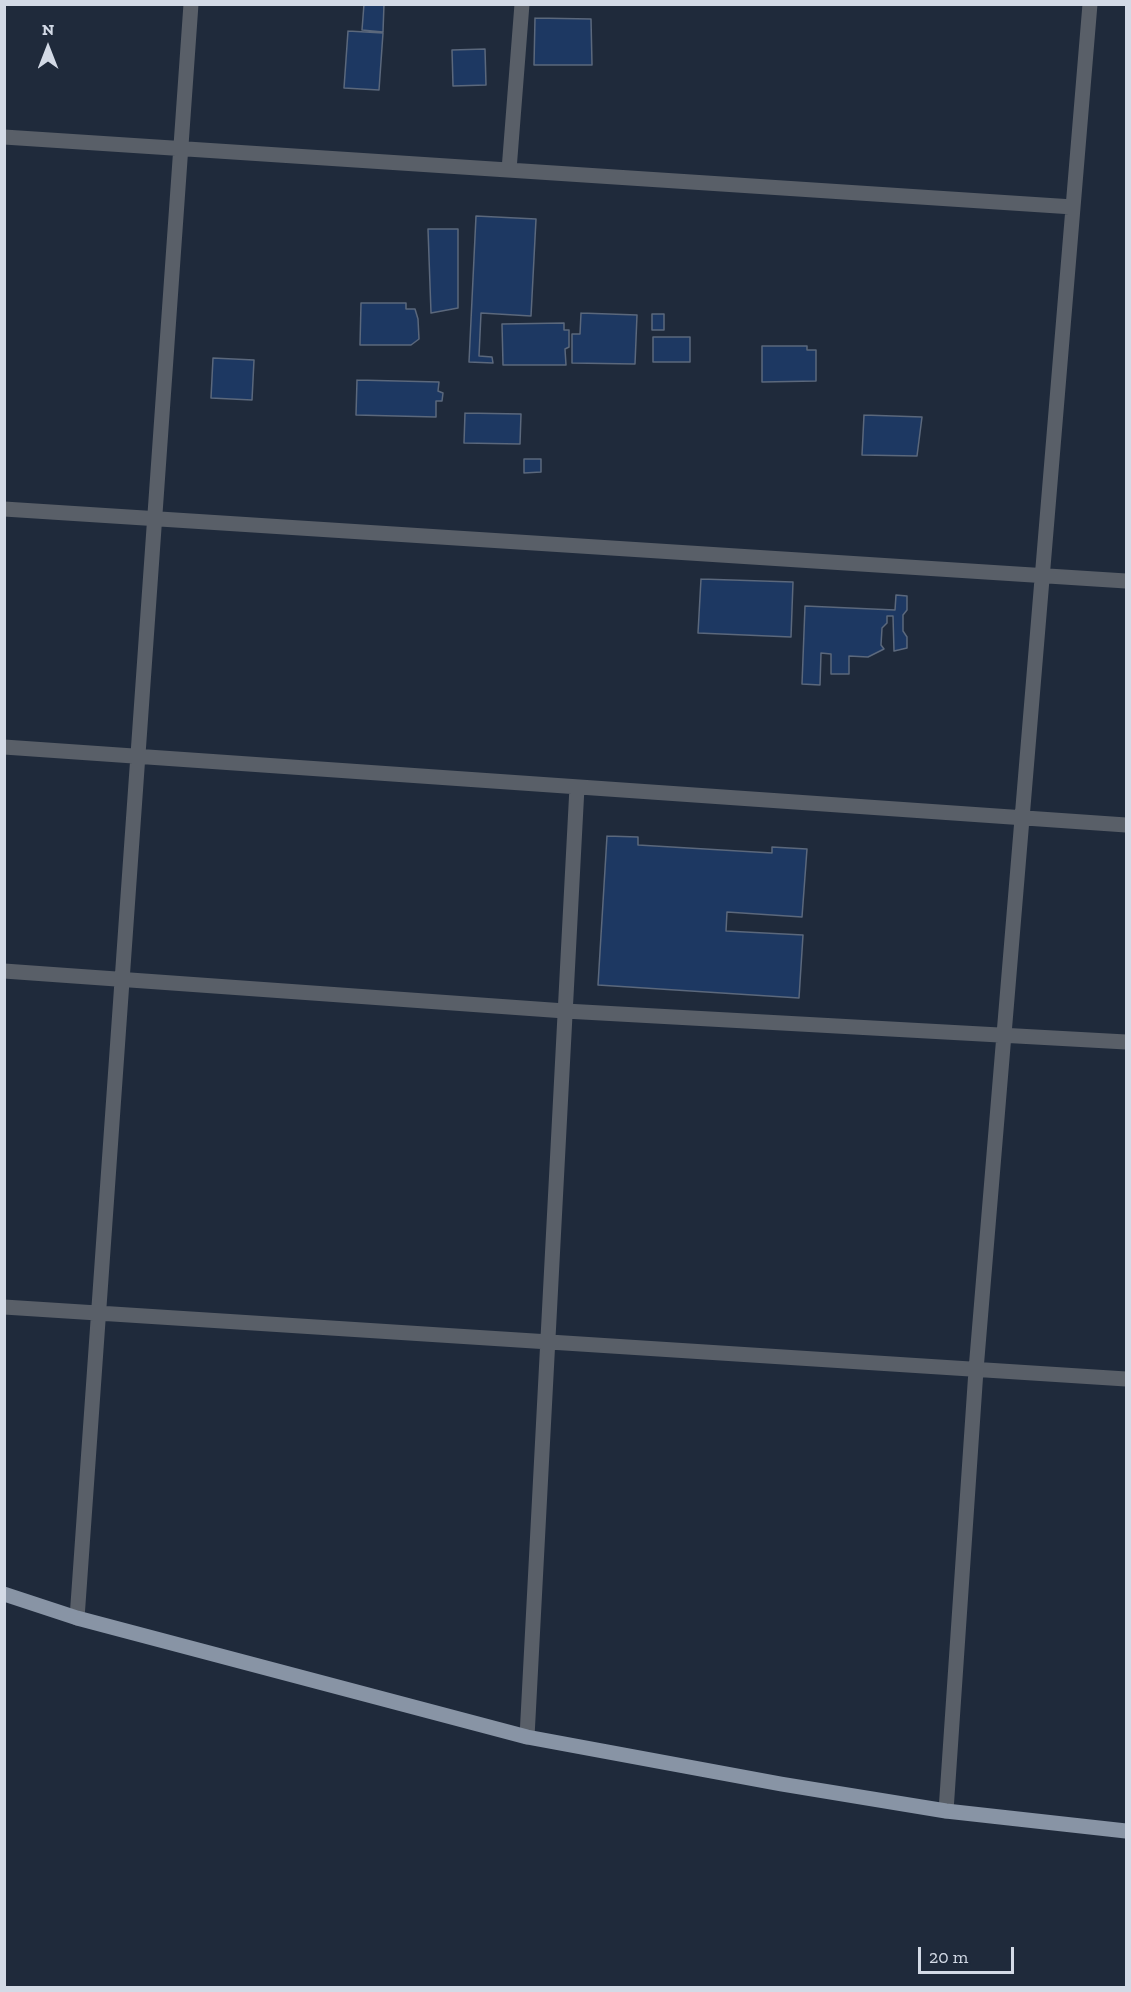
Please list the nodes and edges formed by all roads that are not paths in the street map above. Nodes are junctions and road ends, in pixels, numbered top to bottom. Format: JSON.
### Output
{"nodes":[{"id":1,"x":191,"y":4,"type":"edge"},
{"id":2,"x":522,"y":4,"type":"edge"},
{"id":3,"x":1090,"y":4,"type":"edge"},
{"id":4,"x":4,"y":137,"type":"edge"},
{"id":5,"x":181,"y":149,"type":"junction"},
{"id":6,"x":509,"y":170,"type":"junction"},
{"id":7,"x":1073,"y":207,"type":"junction"},
{"id":8,"x":4,"y":508,"type":"edge"},
{"id":9,"x":155,"y":518,"type":"junction"},
{"id":10,"x":1043,"y":576,"type":"junction"},
{"id":11,"x":1126,"y":581,"type":"edge"},
{"id":12,"x":4,"y":747,"type":"edge"},
{"id":13,"x":138,"y":757,"type":"junction"},
{"id":14,"x":577,"y":787,"type":"junction"},
{"id":15,"x":1022,"y":818,"type":"junction"},
{"id":16,"x":1126,"y":825,"type":"edge"},
{"id":17,"x":4,"y":971,"type":"edge"},
{"id":18,"x":122,"y":979,"type":"junction"},
{"id":19,"x":565,"y":1011,"type":"junction"},
{"id":20,"x":1005,"y":1034,"type":"junction"},
{"id":21,"x":1126,"y":1042,"type":"edge"},
{"id":22,"x":4,"y":1307,"type":"edge"},
{"id":23,"x":99,"y":1313,"type":"junction"},
{"id":24,"x":548,"y":1342,"type":"junction"},
{"id":25,"x":976,"y":1370,"type":"junction"},
{"id":26,"x":1126,"y":1379,"type":"edge"},
{"id":27,"x":4,"y":1594,"type":"edge"},
{"id":28,"x":77,"y":1618,"type":"junction"},
{"id":29,"x":527,"y":1737,"type":"junction"},
{"id":30,"x":946,"y":1811,"type":"junction"},
{"id":31,"x":1126,"y":1831,"type":"edge"}],
"edges":[{"from":1,"to":5,"type":"street"},
{"from":2,"to":6,"type":"street"},
{"from":3,"to":7,"type":"street"},
{"from":4,"to":5,"type":"street"},
{"from":5,"to":6,"type":"street"},
{"from":5,"to":9,"type":"street"},
{"from":6,"to":7,"type":"street"},
{"from":7,"to":10,"type":"street"},
{"from":8,"to":9,"type":"street"},
{"from":9,"to":10,"type":"street"},
{"from":9,"to":13,"type":"street"},
{"from":10,"to":11,"type":"street"},
{"from":10,"to":15,"type":"street"},
{"from":12,"to":13,"type":"street"},
{"from":13,"to":14,"type":"street"},
{"from":13,"to":18,"type":"street"},
{"from":14,"to":15,"type":"street"},
{"from":14,"to":19,"type":"street"},
{"from":15,"to":16,"type":"street"},
{"from":15,"to":20,"type":"street"},
{"from":17,"to":18,"type":"street"},
{"from":18,"to":19,"type":"street"},
{"from":18,"to":23,"type":"street"},
{"from":19,"to":20,"type":"street"},
{"from":19,"to":24,"type":"street"},
{"from":20,"to":21,"type":"street"},
{"from":20,"to":25,"type":"street"},
{"from":22,"to":23,"type":"street"},
{"from":23,"to":24,"type":"street"},
{"from":23,"to":28,"type":"street"},
{"from":24,"to":25,"type":"street"},
{"from":24,"to":29,"type":"street"},
{"from":25,"to":26,"type":"street"},
{"from":25,"to":30,"type":"street"},
{"from":27,"to":28,"type":"main road"},
{"from":28,"to":29,"type":"main road"},
{"from":29,"to":30,"type":"main road"},
{"from":30,"to":31,"type":"main road"}]}
